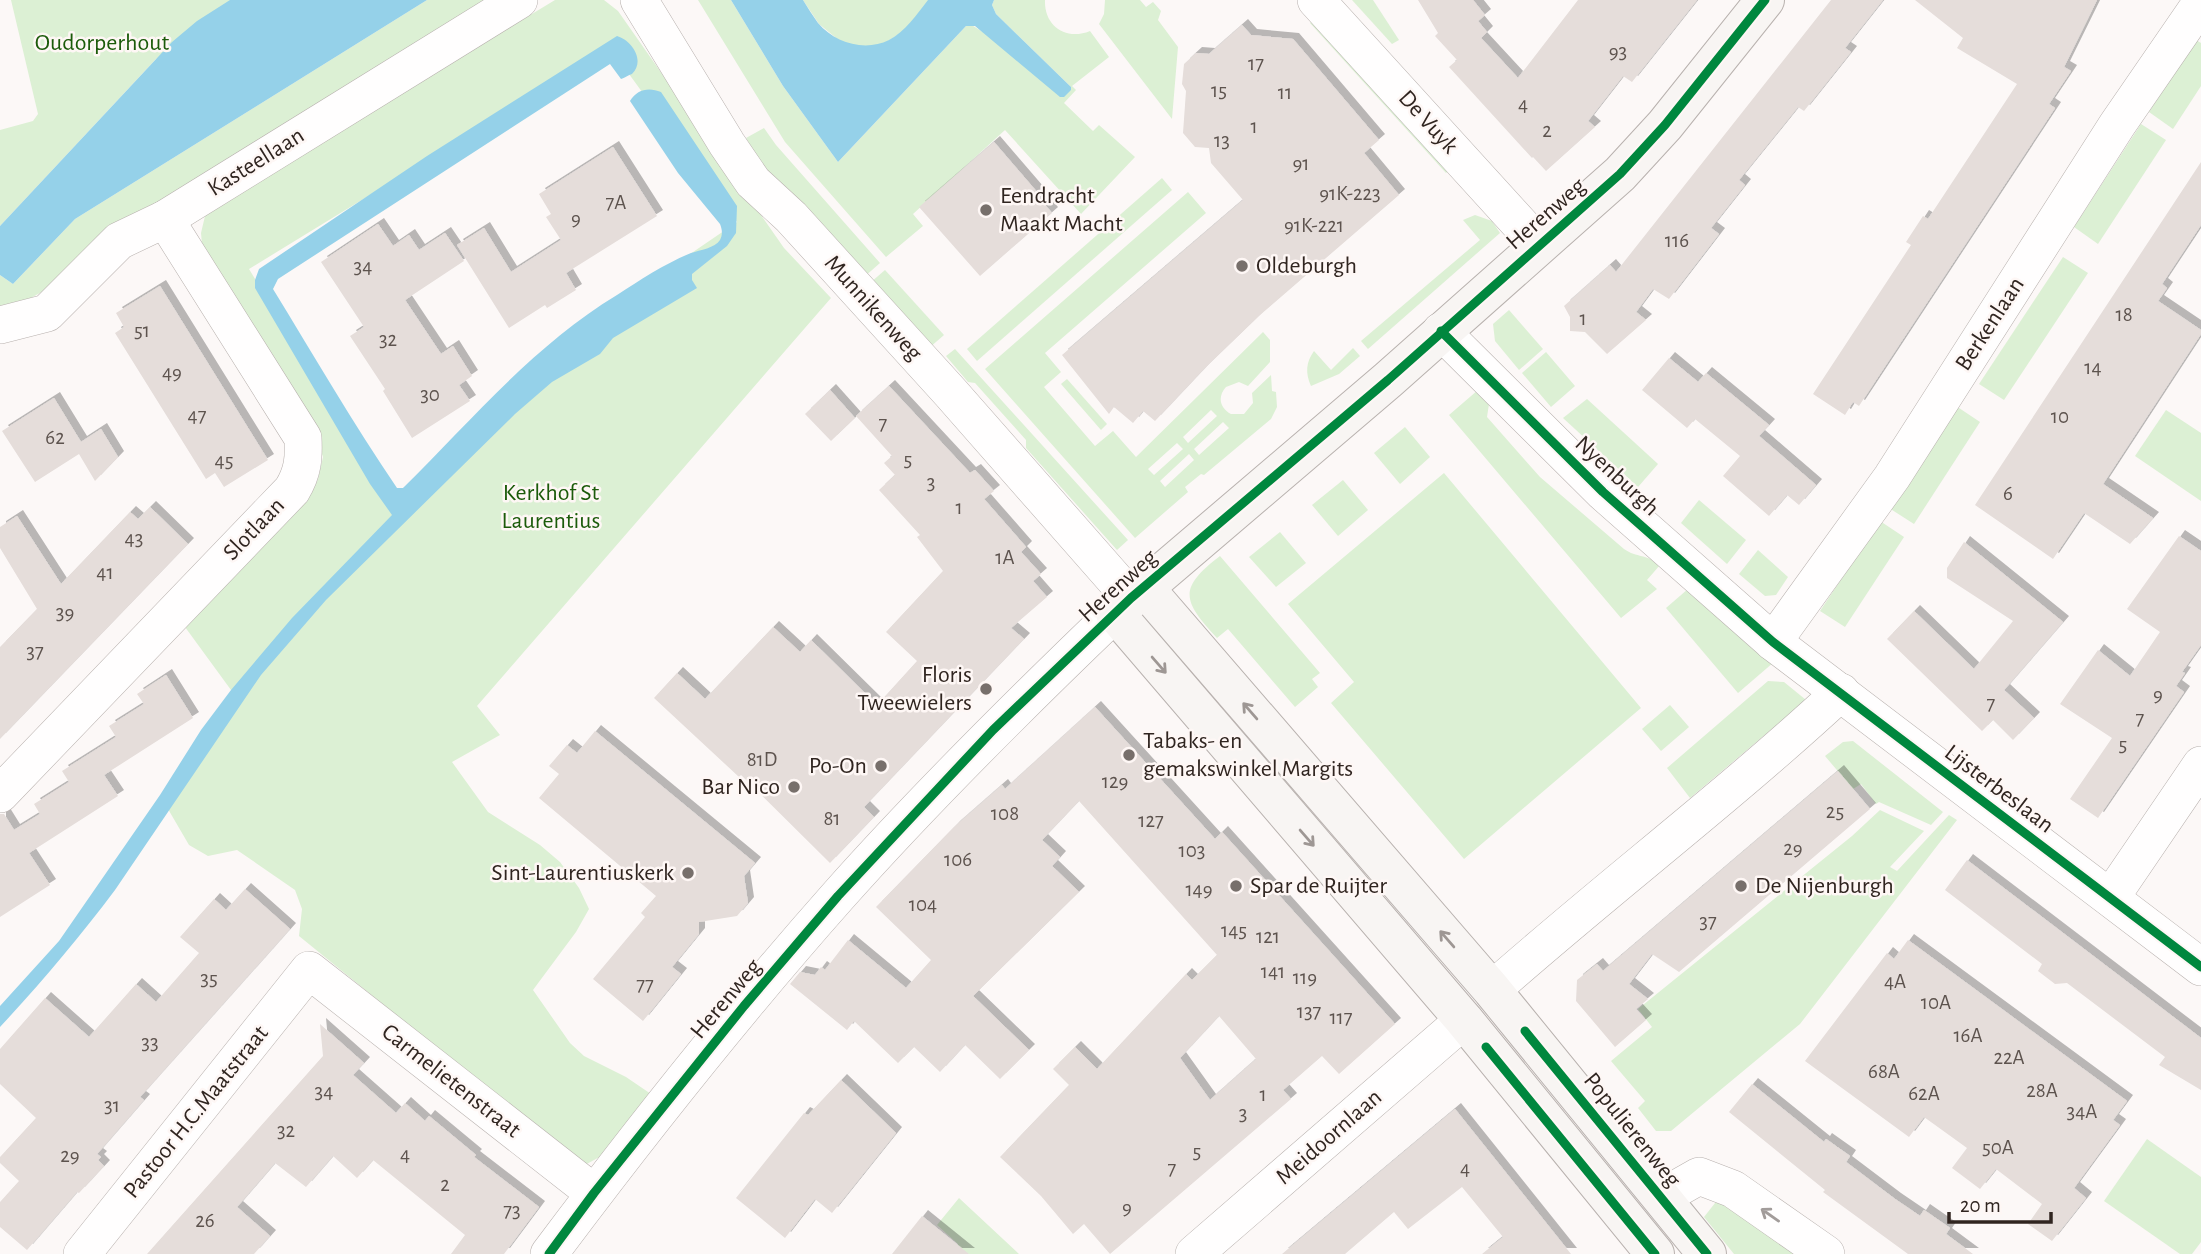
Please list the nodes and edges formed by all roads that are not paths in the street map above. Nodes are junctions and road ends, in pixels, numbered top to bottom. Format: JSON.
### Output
{"nodes":[{"id":1,"x":519,"y":0,"type":"edge"},
{"id":2,"x":639,"y":0,"type":"edge"},
{"id":3,"x":1316,"y":0,"type":"edge"},
{"id":4,"x":1765,"y":0,"type":"edge"},
{"id":5,"x":2201,"y":3,"type":"edge"},
{"id":6,"x":165,"y":219,"type":"junction"},
{"id":7,"x":1539,"y":245,"type":"junction"},
{"id":8,"x":0,"y":325,"type":"edge"},
{"id":9,"x":1441,"y":331,"type":"junction"},
{"id":10,"x":1130,"y":600,"type":"junction"},
{"id":11,"x":1773,"y":642,"type":"junction"},
{"id":12,"x":1841,"y":692,"type":"junction"},
{"id":13,"x":2201,"y":765,"type":"edge"},
{"id":14,"x":0,"y":794,"type":"edge"},
{"id":15,"x":2111,"y":897,"type":"junction"},
{"id":16,"x":2201,"y":967,"type":"edge"},
{"id":17,"x":309,"y":970,"type":"joint"},
{"id":18,"x":1492,"y":990,"type":"junction"},
{"id":19,"x":1464,"y":1020,"type":"junction"},
{"id":20,"x":594,"y":1193,"type":"junction"},
{"id":21,"x":1662,"y":1197,"type":"junction"},
{"id":22,"x":82,"y":1254,"type":"edge"},
{"id":23,"x":549,"y":1254,"type":"edge"},
{"id":24,"x":1194,"y":1254,"type":"edge"},
{"id":25,"x":1655,"y":1254,"type":"edge"},
{"id":26,"x":1707,"y":1254,"type":"edge"},
{"id":27,"x":1826,"y":1254,"type":"edge"}],
"edges":[{"from":1,"to":6,"type":"street","name":"Kasteellaan"},
{"from":2,"to":10,"type":"street","name":"Munnikenweg"},
{"from":3,"to":7,"type":"street","name":"De Vuyk"},
{"from":4,"to":7,"type":"street","name":"Herenweg"},
{"from":5,"to":11,"type":"street","name":"Berkenlaan"},
{"from":6,"to":8,"type":"street","name":"Kasteellaan"},
{"from":6,"to":14,"type":"street","name":"Slotlaan"},
{"from":7,"to":9,"type":"street","name":"Herenweg"},
{"from":9,"to":10,"type":"street","name":"Herenweg"},
{"from":9,"to":11,"type":"street","name":"Nyenburgh"},
{"from":18,"to":10,"type":"street","one_way":true},
{"from":10,"to":19,"type":"street","one_way":true},
{"from":10,"to":20,"type":"street","name":"Herenweg"},
{"from":11,"to":12,"type":"street","name":"Lijsterbeslaan"},
{"from":12,"to":15,"type":"street","name":"Lijsterbeslaan"},
{"from":12,"to":18,"type":"street"},
{"from":13,"to":15,"type":"street"},
{"from":15,"to":16,"type":"street","name":"Lijsterbeslaan"},
{"from":17,"to":20,"type":"street","name":"Carmelietenstraat"},
{"from":17,"to":22,"type":"street","name":"Pastoor H.C.Maatstraat"},
{"from":18,"to":19,"type":"street"},
{"from":18,"to":21,"type":"street","name":"Populierenweg"},
{"from":19,"to":24,"type":"street","name":"Meidoornlaan"},
{"from":19,"to":25,"type":"street"},
{"from":20,"to":23,"type":"street","name":"Herenweg"},
{"from":21,"to":26,"type":"street","name":"Populierenweg"},
{"from":27,"to":21,"type":"street","one_way":true}]}
